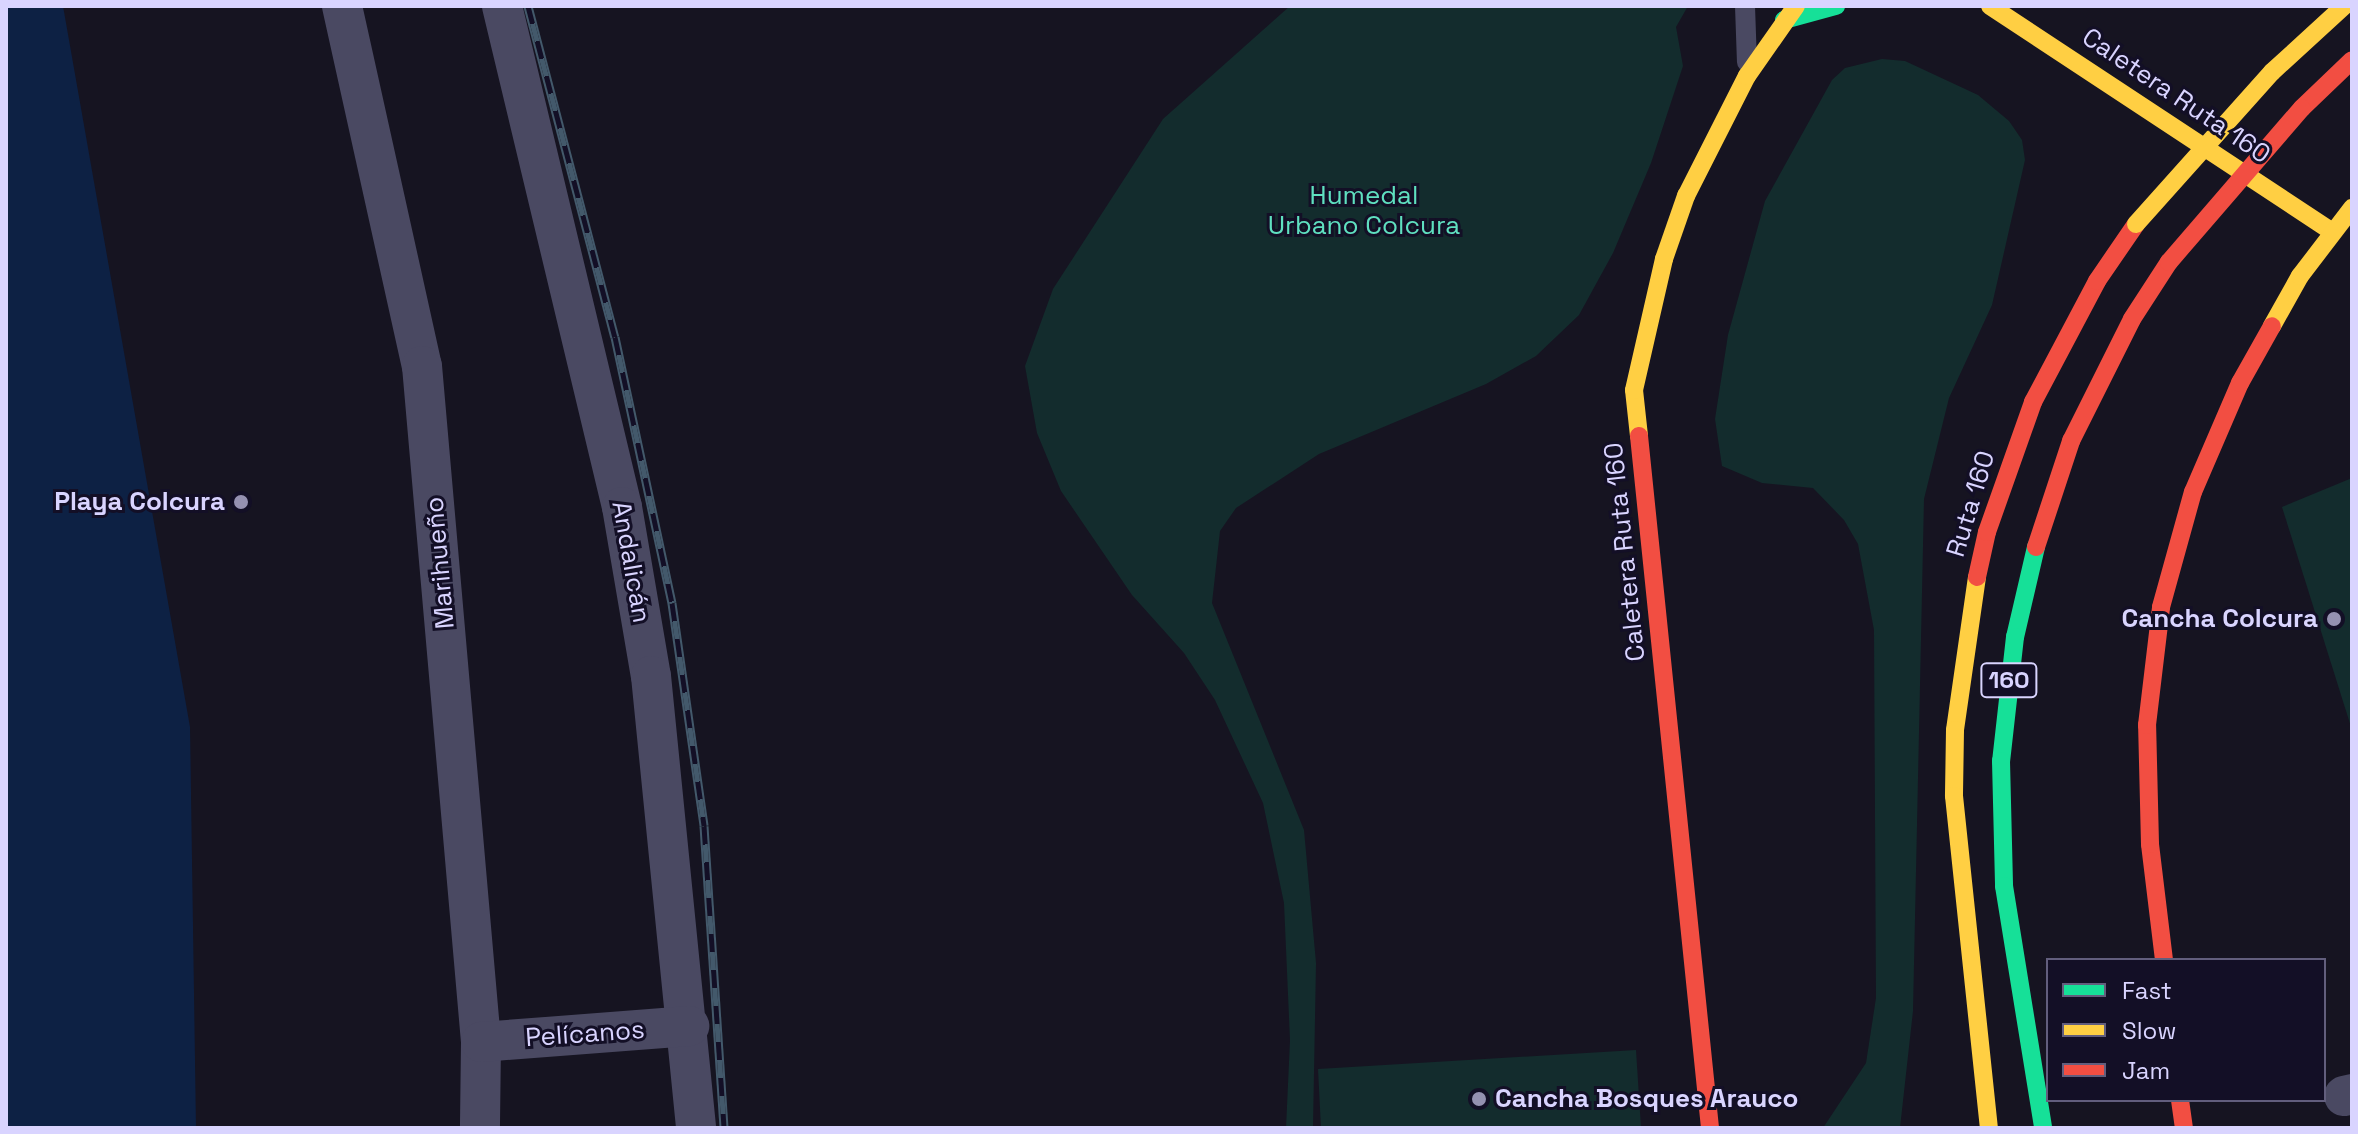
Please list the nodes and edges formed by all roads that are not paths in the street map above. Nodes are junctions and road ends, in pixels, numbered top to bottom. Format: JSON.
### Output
{"nodes":[{"id":1,"x":342,"y":6,"type":"edge"},
{"id":2,"x":502,"y":6,"type":"edge"},
{"id":3,"x":1745,"y":6,"type":"edge"},
{"id":4,"x":1836,"y":6,"type":"edge"},
{"id":5,"x":1990,"y":6,"type":"edge"},
{"id":6,"x":2009,"y":6,"type":"edge"},
{"id":7,"x":2344,"y":6,"type":"edge"},
{"id":8,"x":1969,"y":9,"type":"dead end"},
{"id":9,"x":1790,"y":13,"type":"edge"},
{"id":10,"x":2025,"y":26,"type":"junction"},
{"id":11,"x":2345,"y":65,"type":"edge"},
{"id":12,"x":1747,"y":76,"type":"junction"},
{"id":13,"x":2352,"y":208,"type":"edge"},
{"id":14,"x":2331,"y":231,"type":"junction"},
{"id":15,"x":2164,"y":958,"type":"edge"},
{"id":16,"x":689,"y":1026,"type":"junction"},
{"id":17,"x":481,"y":1042,"type":"junction"},
{"id":18,"x":2180,"y":1102,"type":"edge"},
{"id":19,"x":480,"y":1128,"type":"edge"},
{"id":20,"x":696,"y":1128,"type":"edge"},
{"id":21,"x":1710,"y":1128,"type":"edge"},
{"id":22,"x":1989,"y":1128,"type":"edge"},
{"id":23,"x":2043,"y":1128,"type":"edge"},
{"id":24,"x":2184,"y":1128,"type":"edge"}],
"edges":[{"from":1,"to":17,"type":"street","name":"Marihueño"},
{"from":2,"to":16,"type":"street","name":"Andalicán"},
{"from":3,"to":12,"type":"lane"},
{"from":4,"to":9,"type":"main road"},
{"from":5,"to":10,"type":"main road","name":"Caletera Ruta 160"},
{"from":6,"to":10,"type":"main road"},
{"from":7,"to":22,"type":"main road","name":"Ruta 160","number":"160","bridge":true},
{"from":8,"to":10,"type":"main road"},
{"from":9,"to":12,"type":"main road","name":"Caletera Ruta 160"},
{"from":10,"to":14,"type":"main road","name":"Caletera Ruta 160"},
{"from":11,"to":23,"type":"main road","number":"160","bridge":true},
{"from":12,"to":21,"type":"main road","name":"Caletera Ruta 160"},
{"from":13,"to":14,"type":"main road"},
{"from":14,"to":15,"type":"main road"},
{"from":16,"to":17,"type":"street","name":"Pelícanos"},
{"from":16,"to":20,"type":"street","name":"Andalicán"},
{"from":17,"to":19,"type":"street","name":"Marihueño"},
{"from":18,"to":24,"type":"main road"}]}
